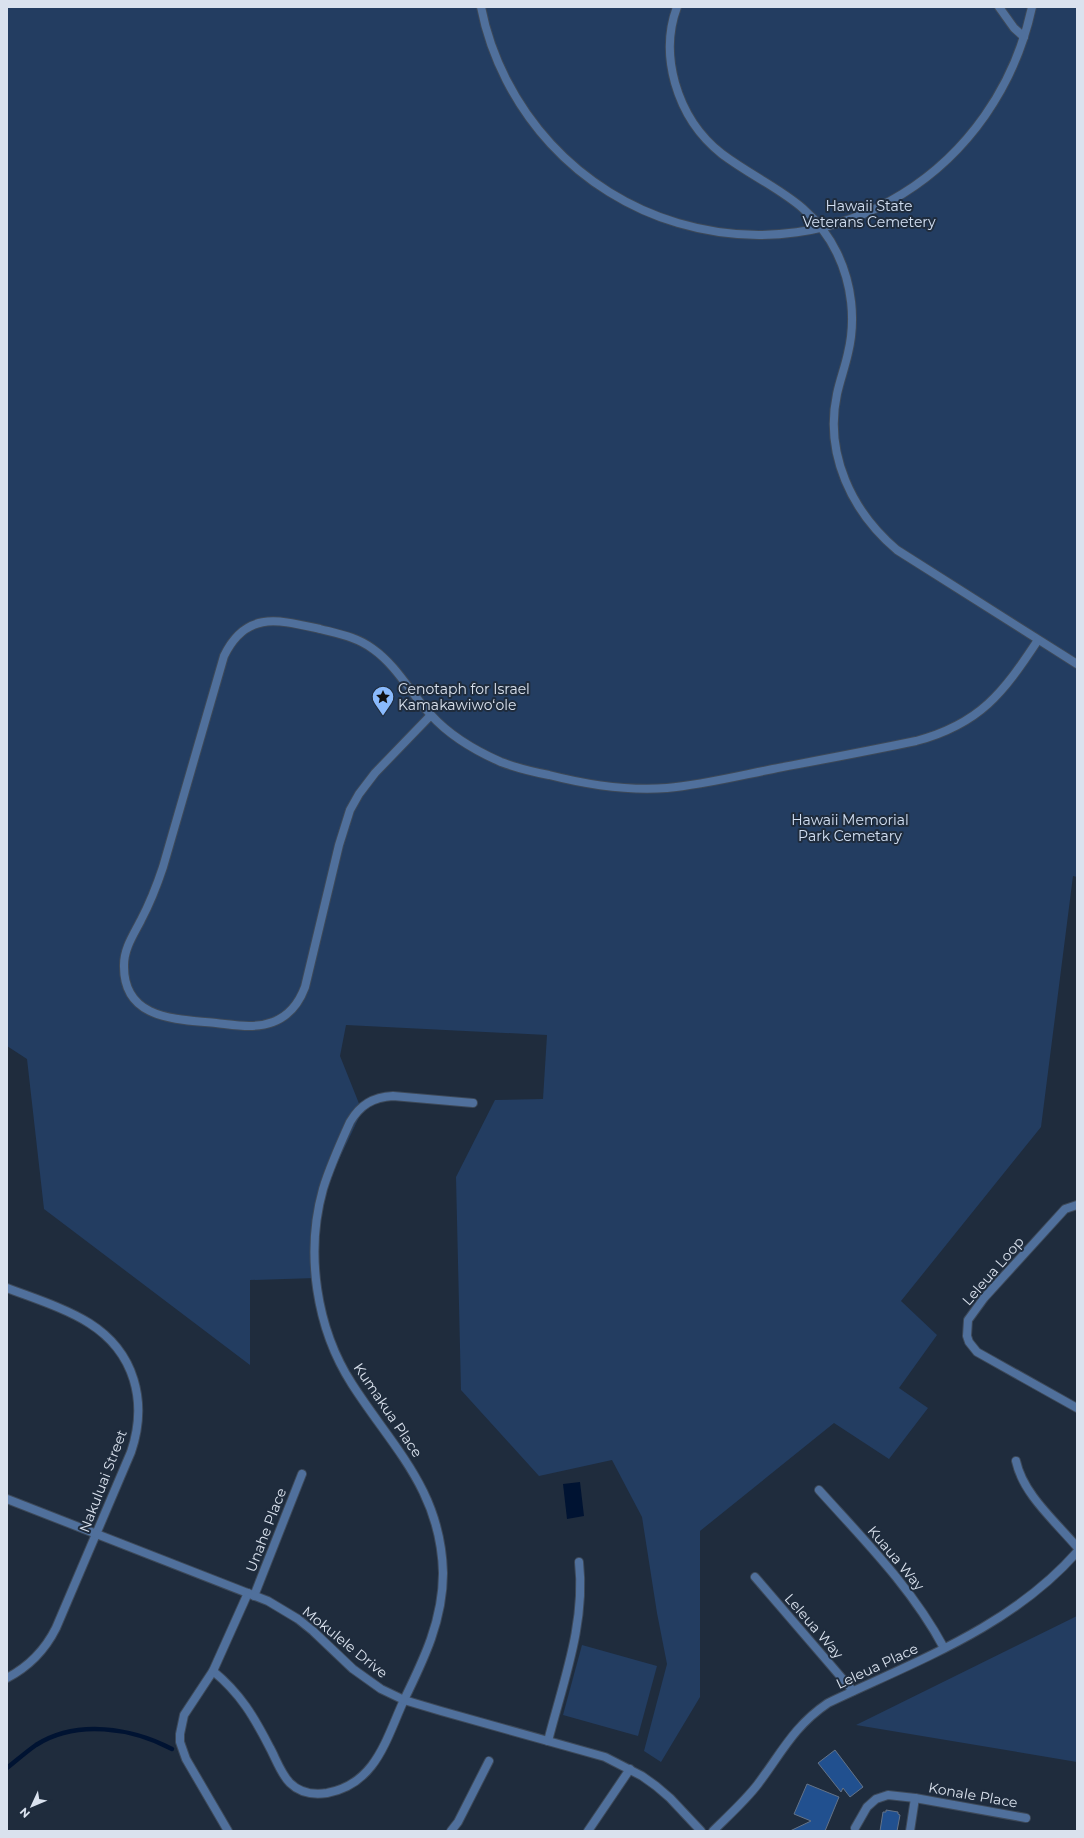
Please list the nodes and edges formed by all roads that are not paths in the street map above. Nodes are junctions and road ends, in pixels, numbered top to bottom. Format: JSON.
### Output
{"nodes":[{"id":1,"x":481,"y":7,"type":"edge"},
{"id":2,"x":677,"y":7,"type":"edge"},
{"id":3,"x":999,"y":7,"type":"edge"},
{"id":4,"x":1032,"y":7,"type":"edge"},
{"id":5,"x":1024,"y":37,"type":"junction"},
{"id":6,"x":821,"y":228,"type":"junction"},
{"id":7,"x":1038,"y":640,"type":"junction"},
{"id":8,"x":1077,"y":664,"type":"edge"},
{"id":9,"x":431,"y":715,"type":"junction"},
{"id":10,"x":473,"y":1103,"type":"dead end"},
{"id":11,"x":1077,"y":1205,"type":"edge"},
{"id":12,"x":7,"y":1288,"type":"edge"},
{"id":13,"x":1077,"y":1408,"type":"edge"},
{"id":14,"x":1016,"y":1461,"type":"dead end"},
{"id":15,"x":302,"y":1474,"type":"dead end"},
{"id":16,"x":820,"y":1490,"type":"dead end"},
{"id":17,"x":7,"y":1499,"type":"edge"},
{"id":18,"x":97,"y":1534,"type":"junction"},
{"id":19,"x":1077,"y":1546,"type":"edge"},
{"id":20,"x":1077,"y":1552,"type":"edge"},
{"id":21,"x":579,"y":1562,"type":"dead end"},
{"id":22,"x":755,"y":1577,"type":"dead end"},
{"id":23,"x":251,"y":1594,"type":"junction"},
{"id":24,"x":944,"y":1648,"type":"junction"},
{"id":25,"x":213,"y":1671,"type":"junction"},
{"id":26,"x":7,"y":1678,"type":"edge"},
{"id":27,"x":853,"y":1691,"type":"junction"},
{"id":28,"x":404,"y":1700,"type":"junction"},
{"id":29,"x":548,"y":1741,"type":"junction"},
{"id":30,"x":489,"y":1761,"type":"dead end"},
{"id":31,"x":630,"y":1769,"type":"junction"},
{"id":32,"x":916,"y":1798,"type":"junction"},
{"id":33,"x":1026,"y":1818,"type":"dead end"},
{"id":34,"x":854,"y":1828,"type":"dead end"},
{"id":35,"x":228,"y":1831,"type":"edge"},
{"id":36,"x":451,"y":1831,"type":"edge"},
{"id":37,"x":588,"y":1831,"type":"edge"},
{"id":38,"x":701,"y":1831,"type":"edge"},
{"id":39,"x":714,"y":1831,"type":"edge"},
{"id":40,"x":910,"y":1831,"type":"edge"}],
"edges":[{"from":1,"to":6,"type":"street"},
{"from":2,"to":6,"type":"street"},
{"from":3,"to":5,"type":"street"},
{"from":4,"to":5,"type":"street"},
{"from":5,"to":6,"type":"street"},
{"from":6,"to":7,"type":"street"},
{"from":7,"to":8,"type":"street"},
{"from":7,"to":9,"type":"street"},
{"from":9,"to":9,"type":"street"},
{"from":10,"to":28,"type":"street","name":"Kumakua Place"},
{"from":11,"to":13,"type":"street","name":"Leleua Loop"},
{"from":12,"to":18,"type":"street","name":"Nakuluai Street"},
{"from":14,"to":19,"type":"street"},
{"from":15,"to":23,"type":"street","name":"Unahe Place"},
{"from":16,"to":24,"type":"street","name":"Kuaua Way"},
{"from":17,"to":18,"type":"street","name":"Mokulele Drive"},
{"from":18,"to":23,"type":"street","name":"Mokulele Drive"},
{"from":18,"to":26,"type":"street","name":"Nakuluai Street"},
{"from":20,"to":24,"type":"street","name":"Leleua Place"},
{"from":21,"to":29,"type":"street"},
{"from":22,"to":27,"type":"street","name":"Leleua Way"},
{"from":23,"to":25,"type":"street","name":"Unahe Place"},
{"from":23,"to":28,"type":"street","name":"Mokulele Drive"},
{"from":24,"to":27,"type":"street","name":"Leleua Place"},
{"from":25,"to":28,"type":"street","name":"Kumakua Place"},
{"from":25,"to":35,"type":"street","name":"Unahe Place"},
{"from":27,"to":39,"type":"street","name":"Leleua Place"},
{"from":28,"to":29,"type":"street","name":"Mokulele Drive"},
{"from":29,"to":31,"type":"street","name":"Mokulele Drive"},
{"from":30,"to":36,"type":"street"},
{"from":31,"to":37,"type":"street"},
{"from":31,"to":38,"type":"street","name":"Mokulele Drive"},
{"from":32,"to":33,"type":"street","name":"Konale Place"},
{"from":32,"to":34,"type":"street","name":"Konale Place"},
{"from":32,"to":40,"type":"street","name":"Konale Place"}]}
